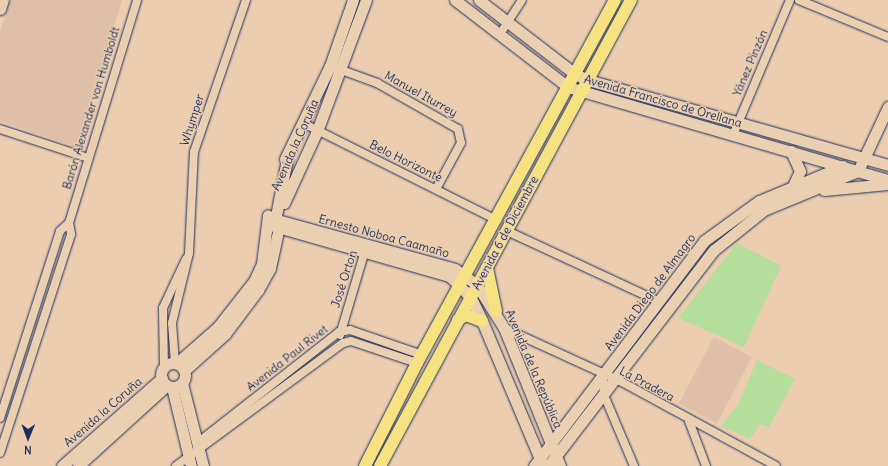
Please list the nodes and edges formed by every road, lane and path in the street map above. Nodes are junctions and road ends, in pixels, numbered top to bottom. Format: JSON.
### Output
{"nodes":[{"id":1,"x":3,"y":0,"type":"edge"},
{"id":2,"x":137,"y":0,"type":"edge"},
{"id":3,"x":246,"y":0,"type":"edge"},
{"id":4,"x":353,"y":0,"type":"edge"},
{"id":5,"x":366,"y":0,"type":"edge"},
{"id":6,"x":455,"y":0,"type":"edge"},
{"id":7,"x":479,"y":0,"type":"edge"},
{"id":8,"x":522,"y":0,"type":"edge"},
{"id":9,"x":615,"y":0,"type":"edge"},
{"id":10,"x":631,"y":0,"type":"edge"},
{"id":11,"x":790,"y":0,"type":"edge"},
{"id":12,"x":799,"y":0,"type":"edge"},
{"id":13,"x":0,"y":9,"type":"edge"},
{"id":14,"x":510,"y":24,"type":"junction"},
{"id":15,"x":500,"y":34,"type":"junction"},
{"id":16,"x":888,"y":37,"type":"edge"},
{"id":17,"x":330,"y":66,"type":"junction"},
{"id":18,"x":341,"y":70,"type":"junction"},
{"id":19,"x":575,"y":74,"type":"junction"},
{"id":20,"x":588,"y":80,"type":"junction"},
{"id":21,"x":568,"y":87,"type":"junction"},
{"id":22,"x":583,"y":91,"type":"junction"},
{"id":23,"x":888,"y":107,"type":"edge"},
{"id":24,"x":738,"y":122,"type":"junction"},
{"id":25,"x":305,"y":124,"type":"junction"},
{"id":26,"x":0,"y":129,"type":"edge"},
{"id":27,"x":317,"y":131,"type":"junction"},
{"id":28,"x":733,"y":134,"type":"junction"},
{"id":29,"x":791,"y":151,"type":"junction"},
{"id":30,"x":288,"y":154,"type":"junction"},
{"id":31,"x":88,"y":158,"type":"junction"},
{"id":32,"x":865,"y":158,"type":"junction"},
{"id":33,"x":888,"y":165,"type":"edge"},
{"id":34,"x":841,"y":166,"type":"junction"},
{"id":35,"x":858,"y":171,"type":"junction"},
{"id":36,"x":888,"y":180,"type":"edge"},
{"id":37,"x":888,"y":184,"type":"edge"},
{"id":38,"x":792,"y":186,"type":"junction"},
{"id":39,"x":436,"y":189,"type":"junction"},
{"id":40,"x":801,"y":193,"type":"junction"},
{"id":41,"x":497,"y":220,"type":"junction"},
{"id":42,"x":69,"y":223,"type":"junction"},
{"id":43,"x":280,"y":225,"type":"junction"},
{"id":44,"x":507,"y":231,"type":"junction"},
{"id":45,"x":303,"y":236,"type":"junction"},
{"id":46,"x":366,"y":249,"type":"junction"},
{"id":47,"x":189,"y":253,"type":"junction"},
{"id":48,"x":273,"y":256,"type":"junction"},
{"id":49,"x":487,"y":268,"type":"junction"},
{"id":50,"x":460,"y":284,"type":"junction"},
{"id":51,"x":477,"y":285,"type":"junction"},
{"id":52,"x":471,"y":298,"type":"junction"},
{"id":53,"x":658,"y":301,"type":"junction"},
{"id":54,"x":496,"y":311,"type":"junction"},
{"id":55,"x":458,"y":320,"type":"junction"},
{"id":56,"x":482,"y":321,"type":"junction"},
{"id":57,"x":504,"y":328,"type":"junction"},
{"id":58,"x":339,"y":332,"type":"junction"},
{"id":59,"x":362,"y":334,"type":"junction"},
{"id":60,"x":343,"y":343,"type":"junction"},
{"id":61,"x":359,"y":344,"type":"junction"},
{"id":62,"x":420,"y":359,"type":"junction"},
{"id":63,"x":179,"y":365,"type":"junction"},
{"id":64,"x":603,"y":376,"type":"junction"},
{"id":65,"x":617,"y":379,"type":"junction"},
{"id":66,"x":169,"y":380,"type":"junction"},
{"id":67,"x":604,"y":395,"type":"junction"},
{"id":68,"x":0,"y":418,"type":"edge"},
{"id":69,"x":689,"y":421,"type":"junction"},
{"id":70,"x":551,"y":444,"type":"junction"},
{"id":71,"x":201,"y":446,"type":"junction"},
{"id":72,"x":0,"y":453,"type":"edge"},
{"id":73,"x":188,"y":455,"type":"junction"},
{"id":74,"x":558,"y":461,"type":"edge"},
{"id":75,"x":541,"y":464,"type":"edge"},
{"id":76,"x":62,"y":466,"type":"edge"},
{"id":77,"x":78,"y":466,"type":"edge"},
{"id":78,"x":176,"y":466,"type":"edge"},
{"id":79,"x":191,"y":466,"type":"edge"},
{"id":80,"x":203,"y":466,"type":"edge"},
{"id":81,"x":365,"y":466,"type":"edge"},
{"id":82,"x":380,"y":466,"type":"edge"},
{"id":83,"x":634,"y":466,"type":"edge"},
{"id":84,"x":706,"y":466,"type":"edge"},
{"id":85,"x":776,"y":466,"type":"edge"}],
"edges":[{"from":1,"to":13,"type":"main road"},
{"from":2,"to":31,"type":"street","name":"Barón Alexander von Humboldt"},
{"from":3,"to":47,"type":"street","name":"Whymper"},
{"from":4,"to":17,"type":"main road","name":"Avenida la Coruña"},
{"from":5,"to":18,"type":"main road","name":"Avenida la Coruña"},
{"from":6,"to":15,"type":"main road","name":"Avenida Francisco de Orellana"},
{"from":7,"to":14,"type":"main road","name":"Avenida Francisco de Orellana"},
{"from":8,"to":14,"type":"street"},
{"from":9,"to":19,"type":"main road","name":"Avenida 6 de Diciembre"},
{"from":10,"to":20,"type":"main road","name":"Avenida 6 de Diciembre"},
{"from":11,"to":24,"type":"street","name":"Yánez Pinzón"},
{"from":12,"to":16,"type":"street"},
{"from":14,"to":15,"type":"street"},
{"from":14,"to":19,"type":"main road","name":"Avenida Francisco de Orellana"},
{"from":15,"to":21,"type":"main road","name":"Avenida Francisco de Orellana"},
{"from":17,"to":18,"type":"street","name":"Manuel Iturrey"},
{"from":17,"to":25,"type":"main road","name":"Avenida la Coruña"},
{"from":18,"to":27,"type":"main road","name":"Avenida la Coruña"},
{"from":18,"to":39,"type":"street","name":"Manuel Iturrey"},
{"from":19,"to":20,"type":"main road","name":"Avenida Francisco de Orellana"},
{"from":19,"to":21,"type":"main road","name":"Avenida 6 de Diciembre"},
{"from":20,"to":22,"type":"main road","name":"Avenida 6 de Diciembre"},
{"from":20,"to":24,"type":"main road","name":"Avenida Francisco de Orellana"},
{"from":21,"to":22,"type":"main road","name":"Avenida Francisco de Orellana"},
{"from":21,"to":41,"type":"main road","name":"Avenida 6 de Diciembre"},
{"from":22,"to":28,"type":"main road","name":"Avenida Francisco de Orellana"},
{"from":22,"to":44,"type":"main road","name":"Avenida 6 de Diciembre"},
{"from":23,"to":32,"type":"main road"},
{"from":24,"to":28,"type":"street","name":"Yánez Pinzón"},
{"from":24,"to":32,"type":"main road","name":"Avenida Francisco de Orellana"},
{"from":25,"to":27,"type":"street","name":"Belo Horizonte"},
{"from":25,"to":30,"type":"main road","name":"Avenida la Coruña"},
{"from":26,"to":31,"type":"street"},
{"from":27,"to":39,"type":"street","name":"Belo Horizonte"},
{"from":27,"to":43,"type":"main road","name":"Avenida la Coruña"},
{"from":28,"to":29,"type":"main road","name":"Avenida Francisco de Orellana"},
{"from":29,"to":34,"type":"main road","name":"Avenida Francisco de Orellana"},
{"from":29,"to":38,"type":"main road"},
{"from":30,"to":43,"type":"main road"},
{"from":30,"to":63,"type":"main road","name":"Avenida la Coruña"},
{"from":31,"to":42,"type":"street","name":"Barón Alexander von Humboldt"},
{"from":32,"to":33,"type":"main road","name":"Avenida Francisco de Orellana"},
{"from":32,"to":34,"type":"main road","name":"Avenida Diego de Almagro"},
{"from":32,"to":35,"type":"main road"},
{"from":34,"to":35,"type":"main road","name":"Avenida Francisco de Orellana"},
{"from":34,"to":38,"type":"main road","name":"Avenida Diego de Almagro"},
{"from":35,"to":36,"type":"main road","name":"Avenida Francisco de Orellana"},
{"from":35,"to":40,"type":"main road","name":"Avenida Diego de Almagro"},
{"from":37,"to":40,"type":"main road"},
{"from":38,"to":53,"type":"main road","name":"Avenida Diego de Almagro"},
{"from":39,"to":41,"type":"street","name":"Belo Horizonte"},
{"from":40,"to":65,"type":"main road","name":"Avenida Diego de Almagro"},
{"from":41,"to":50,"type":"main road","name":"Avenida 6 de Diciembre"},
{"from":42,"to":68,"type":"street","name":"Barón Alexander von Humboldt"},
{"from":42,"to":72,"type":"street","name":"Barón Alexander von Humboldt"},
{"from":43,"to":45,"type":"main road","name":"Ernesto Noboa Caamaño"},
{"from":43,"to":46,"type":"main road","name":"Ernesto Noboa Caamaño"},
{"from":43,"to":48,"type":"main road","name":"Avenida la Coruña"},
{"from":44,"to":49,"type":"main road","name":"Avenida 6 de Diciembre"},
{"from":44,"to":53,"type":"street"},
{"from":45,"to":46,"type":"main road","name":"Ernesto Noboa Caamaño"},
{"from":45,"to":48,"type":"main road"},
{"from":46,"to":50,"type":"main road","name":"Ernesto Noboa Caamaño"},
{"from":46,"to":58,"type":"street","name":"José Orton"},
{"from":47,"to":63,"type":"street","name":"Whymper"},
{"from":47,"to":66,"type":"street","name":"Whymper"},
{"from":48,"to":63,"type":"main road","name":"Avenida la Coruña"},
{"from":49,"to":51,"type":"main road","name":"Avenida 6 de Diciembre"},
{"from":49,"to":54,"type":"main road"},
{"from":50,"to":51,"type":"main road","name":"Ernesto Noboa Caamaño"},
{"from":50,"to":52,"type":"main road","name":"Ernesto Noboa Caamaño"},
{"from":50,"to":62,"type":"main road","name":"Avenida 6 de Diciembre"},
{"from":51,"to":52,"type":"main road","name":"Avenida 6 de Diciembre"},
{"from":51,"to":54,"type":"main road","name":"Avenida de la República"},
{"from":52,"to":55,"type":"main road","name":"Avenida 6 de Diciembre"},
{"from":52,"to":56,"type":"main road"},
{"from":53,"to":64,"type":"main road","name":"Avenida Diego de Almagro"},
{"from":54,"to":57,"type":"main road","name":"Avenida de la República"},
{"from":55,"to":56,"type":"main road"},
{"from":55,"to":82,"type":"main road","name":"Avenida 6 de Diciembre"},
{"from":56,"to":75,"type":"main road"},
{"from":57,"to":64,"type":"street","name":"La Pradera"},
{"from":57,"to":70,"type":"main road","name":"Avenida de la República"},
{"from":58,"to":59,"type":"street","name":"Avenida Paul Rivet"},
{"from":58,"to":60,"type":"street"},
{"from":58,"to":71,"type":"street","name":"Avenida Paul Rivet"},
{"from":59,"to":61,"type":"street"},
{"from":59,"to":62,"type":"street","name":"Avenida Paul Rivet"},
{"from":60,"to":61,"type":"street","name":"Avenida Paul Rivet"},
{"from":60,"to":71,"type":"street","name":"Avenida Paul Rivet"},
{"from":61,"to":62,"type":"street","name":"Avenida Paul Rivet"},
{"from":62,"to":81,"type":"main road","name":"Avenida 6 de Diciembre"},
{"from":63,"to":66,"type":"main road"},
{"from":63,"to":66,"type":"main road"},
{"from":64,"to":65,"type":"street","name":"La Pradera"},
{"from":64,"to":67,"type":"street"},
{"from":64,"to":70,"type":"main road","name":"Avenida Diego de Almagro"},
{"from":65,"to":67,"type":"main road","name":"Avenida Diego de Almagro"},
{"from":65,"to":69,"type":"street","name":"La Pradera"},
{"from":66,"to":71,"type":"main road","name":"Whymper"},
{"from":66,"to":73,"type":"main road","name":"Whymper"},
{"from":66,"to":76,"type":"main road","name":"Avenida la Coruña"},
{"from":66,"to":77,"type":"main road","name":"Avenida la Coruña"},
{"from":67,"to":74,"type":"main road","name":"Avenida Diego de Almagro"},
{"from":67,"to":83,"type":"street"},
{"from":69,"to":84,"type":"street"},
{"from":69,"to":85,"type":"street","name":"La Pradera"},
{"from":70,"to":74,"type":"main road","name":"Avenida de la República"},
{"from":70,"to":75,"type":"main road","name":"Avenida Diego de Almagro"},
{"from":71,"to":73,"type":"street","name":"Avenida Paul Rivet"},
{"from":71,"to":80,"type":"main road","name":"Whymper"},
{"from":73,"to":78,"type":"street","name":"Avenida Paul Rivet"},
{"from":73,"to":79,"type":"main road","name":"Whymper"},
{"from":74,"to":75,"type":"main road","name":"Avenida Diego de Almagro"}]}
